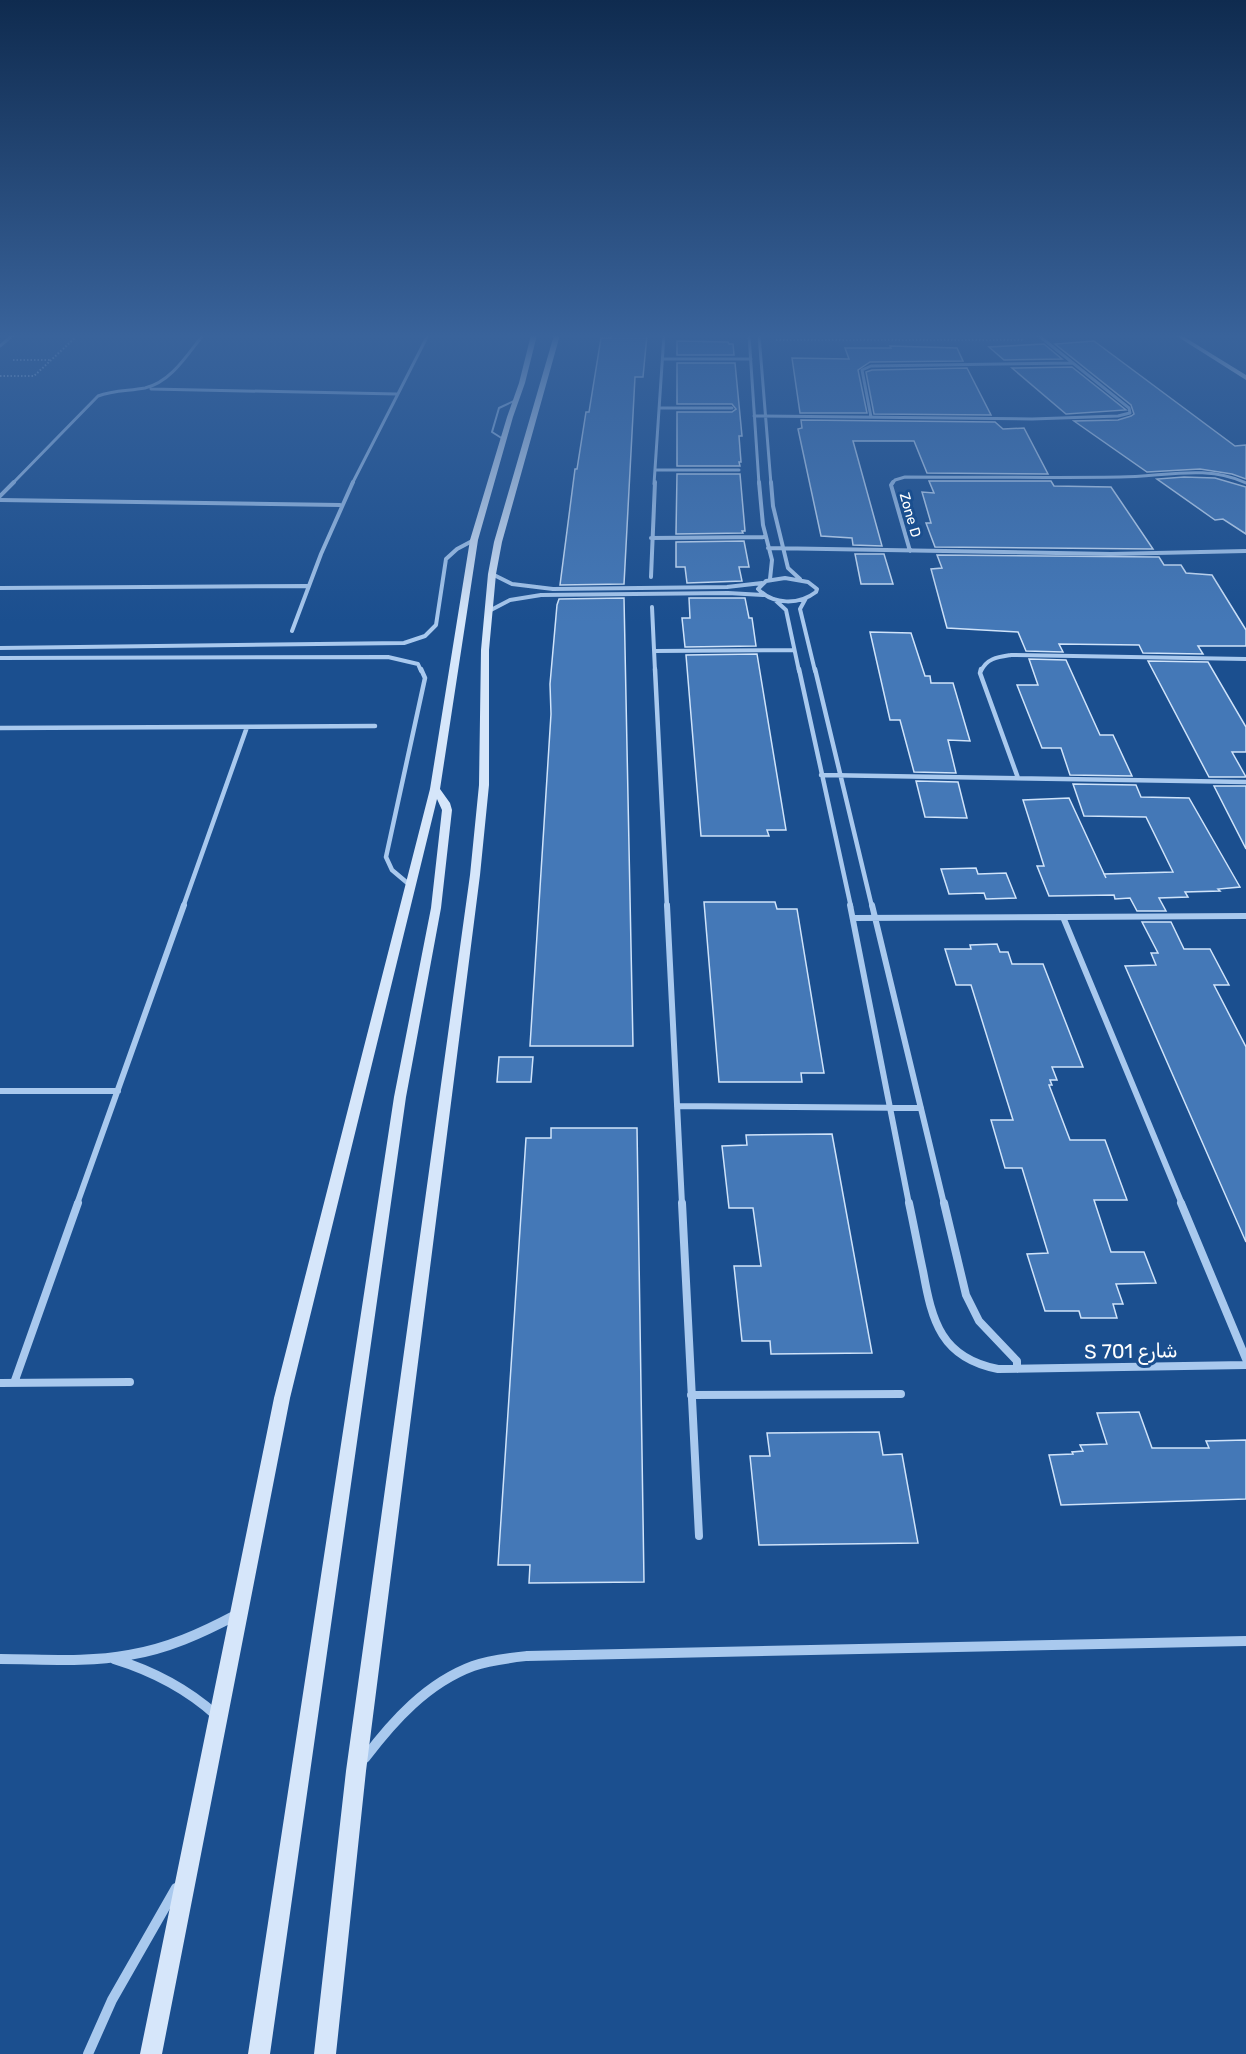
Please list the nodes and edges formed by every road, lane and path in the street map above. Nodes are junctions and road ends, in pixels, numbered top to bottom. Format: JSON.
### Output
{"nodes":[{"id":1,"x":65,"y":431,"type":"edge"},
{"id":2,"x":378,"y":431,"type":"edge"},
{"id":3,"x":506,"y":431,"type":"edge"},
{"id":4,"x":532,"y":431,"type":"edge"},
{"id":5,"x":659,"y":431,"type":"edge"},
{"id":6,"x":755,"y":431,"type":"edge"},
{"id":7,"x":768,"y":431,"type":"edge"},
{"id":8,"x":655,"y":470,"type":"junction"},
{"id":9,"x":739,"y":470,"type":"dead end"},
{"id":10,"x":1246,"y":483,"type":"edge"},
{"id":11,"x":0,"y":498,"type":"edge"},
{"id":12,"x":340,"y":506,"type":"junction"},
{"id":13,"x":765,"y":537,"type":"junction"},
{"id":14,"x":651,"y":538,"type":"junction"},
{"id":15,"x":474,"y":540,"type":"junction"},
{"id":16,"x":768,"y":549,"type":"junction"},
{"id":17,"x":782,"y":549,"type":"junction"},
{"id":18,"x":910,"y":551,"type":"junction"},
{"id":19,"x":1246,"y":551,"type":"edge"},
{"id":20,"x":492,"y":574,"type":"junction"},
{"id":21,"x":651,"y":577,"type":"dead end"},
{"id":22,"x":770,"y":579,"type":"junction"},
{"id":23,"x":800,"y":579,"type":"junction"},
{"id":24,"x":762,"y":583,"type":"junction"},
{"id":25,"x":307,"y":586,"type":"junction"},
{"id":26,"x":0,"y":588,"type":"edge"},
{"id":27,"x":763,"y":594,"type":"junction"},
{"id":28,"x":806,"y":598,"type":"junction"},
{"id":29,"x":774,"y":599,"type":"junction"},
{"id":30,"x":652,"y":607,"type":"dead end"},
{"id":31,"x":489,"y":611,"type":"junction"},
{"id":32,"x":292,"y":631,"type":"dead end"},
{"id":33,"x":312,"y":645,"type":"junction"},
{"id":34,"x":0,"y":648,"type":"edge"},
{"id":35,"x":794,"y":650,"type":"junction"},
{"id":36,"x":654,"y":651,"type":"junction"},
{"id":37,"x":309,"y":657,"type":"junction"},
{"id":38,"x":0,"y":658,"type":"edge"},
{"id":39,"x":1244,"y":659,"type":"edge"},
{"id":40,"x":1246,"y":667,"type":"edge"},
{"id":41,"x":375,"y":726,"type":"dead end"},
{"id":42,"x":247,"y":727,"type":"junction"},
{"id":43,"x":0,"y":728,"type":"edge"},
{"id":44,"x":821,"y":775,"type":"junction"},
{"id":45,"x":840,"y":775,"type":"junction"},
{"id":46,"x":1018,"y":778,"type":"junction"},
{"id":47,"x":1246,"y":782,"type":"edge"},
{"id":48,"x":435,"y":789,"type":"junction"},
{"id":49,"x":411,"y":886,"type":"junction"},
{"id":50,"x":1246,"y":916,"type":"edge"},
{"id":51,"x":1063,"y":917,"type":"junction"},
{"id":52,"x":853,"y":918,"type":"junction"},
{"id":53,"x":876,"y":918,"type":"junction"},
{"id":54,"x":0,"y":1091,"type":"edge"},
{"id":55,"x":117,"y":1091,"type":"junction"},
{"id":56,"x":677,"y":1106,"type":"junction"},
{"id":57,"x":891,"y":1108,"type":"junction"},
{"id":58,"x":921,"y":1108,"type":"junction"},
{"id":59,"x":1246,"y":1359,"type":"edge"},
{"id":60,"x":1246,"y":1365,"type":"edge"},
{"id":61,"x":1017,"y":1370,"type":"junction"},
{"id":62,"x":130,"y":1382,"type":"dead end"},
{"id":63,"x":0,"y":1383,"type":"edge"},
{"id":64,"x":14,"y":1383,"type":"junction"},
{"id":65,"x":901,"y":1394,"type":"dead end"},
{"id":66,"x":691,"y":1395,"type":"junction"},
{"id":67,"x":699,"y":1536,"type":"dead end"},
{"id":68,"x":239,"y":1613,"type":"junction"},
{"id":69,"x":1246,"y":1641,"type":"edge"},
{"id":70,"x":110,"y":1658,"type":"junction"},
{"id":71,"x":0,"y":1659,"type":"edge"},
{"id":72,"x":219,"y":1719,"type":"junction"},
{"id":73,"x":356,"y":1771,"type":"junction"},
{"id":74,"x":189,"y":1864,"type":"junction"},
{"id":75,"x":88,"y":2054,"type":"edge"},
{"id":76,"x":152,"y":2054,"type":"edge"},
{"id":77,"x":259,"y":2054,"type":"edge"},
{"id":78,"x":325,"y":2054,"type":"edge"}],
"edges":[{"from":1,"to":11,"type":"street"},
{"from":2,"to":12,"type":"street"},
{"from":3,"to":15,"type":"street"},
{"from":4,"to":20,"type":"street"},
{"from":5,"to":8,"type":"street"},
{"from":6,"to":13,"type":"street"},
{"from":7,"to":17,"type":"street"},
{"from":8,"to":9,"type":"street"},
{"from":8,"to":14,"type":"street"},
{"from":10,"to":18,"type":"street","name":"Zone D"},
{"from":11,"to":12,"type":"street"},
{"from":12,"to":25,"type":"street"},
{"from":13,"to":14,"type":"street"},
{"from":13,"to":16,"type":"street"},
{"from":14,"to":21,"type":"street"},
{"from":15,"to":33,"type":"street"},
{"from":15,"to":48,"type":"street"},
{"from":16,"to":17,"type":"street","name":"Zone D"},
{"from":16,"to":22,"type":"street"},
{"from":17,"to":18,"type":"street","name":"Zone D"},
{"from":17,"to":23,"type":"street"},
{"from":18,"to":19,"type":"street","name":"Zone D"},
{"from":20,"to":24,"type":"street"},
{"from":20,"to":31,"type":"street"},
{"from":22,"to":23,"type":"street"},
{"from":22,"to":24,"type":"street"},
{"from":23,"to":28,"type":"street"},
{"from":24,"to":27,"type":"street"},
{"from":25,"to":26,"type":"street"},
{"from":25,"to":32,"type":"street"},
{"from":27,"to":29,"type":"street"},
{"from":27,"to":31,"type":"street"},
{"from":28,"to":29,"type":"street"},
{"from":28,"to":45,"type":"street"},
{"from":29,"to":35,"type":"street","name":"S 701 شارع"},
{"from":30,"to":36,"type":"street"},
{"from":31,"to":73,"type":"street"},
{"from":33,"to":34,"type":"street"},
{"from":33,"to":37,"type":"street"},
{"from":35,"to":36,"type":"street"},
{"from":35,"to":44,"type":"street","name":"S 701 شارع"},
{"from":36,"to":56,"type":"street"},
{"from":37,"to":38,"type":"street"},
{"from":37,"to":49,"type":"street"},
{"from":39,"to":40,"type":"street"},
{"from":39,"to":46,"type":"street"},
{"from":41,"to":42,"type":"street"},
{"from":42,"to":43,"type":"street"},
{"from":42,"to":55,"type":"street"},
{"from":44,"to":45,"type":"street"},
{"from":44,"to":52,"type":"street","name":"S 701 شارع"},
{"from":45,"to":46,"type":"street"},
{"from":45,"to":53,"type":"street"},
{"from":46,"to":47,"type":"street"},
{"from":48,"to":49,"type":"street"},
{"from":48,"to":77,"type":"street"},
{"from":49,"to":68,"type":"street"},
{"from":50,"to":51,"type":"street"},
{"from":51,"to":53,"type":"street"},
{"from":51,"to":59,"type":"street"},
{"from":52,"to":53,"type":"street"},
{"from":52,"to":57,"type":"street","name":"S 701 شارع"},
{"from":53,"to":58,"type":"street"},
{"from":54,"to":55,"type":"street"},
{"from":55,"to":64,"type":"street"},
{"from":56,"to":57,"type":"street"},
{"from":56,"to":66,"type":"street"},
{"from":57,"to":58,"type":"street"},
{"from":57,"to":61,"type":"street","name":"S 701 شارع"},
{"from":58,"to":61,"type":"street"},
{"from":60,"to":61,"type":"street","name":"S 701 شارع"},
{"from":62,"to":64,"type":"street"},
{"from":63,"to":64,"type":"street"},
{"from":65,"to":66,"type":"street"},
{"from":66,"to":67,"type":"street"},
{"from":68,"to":70,"type":"street"},
{"from":68,"to":72,"type":"street"},
{"from":69,"to":73,"type":"street"},
{"from":70,"to":71,"type":"street"},
{"from":70,"to":72,"type":"street"},
{"from":72,"to":74,"type":"street"},
{"from":73,"to":78,"type":"street"},
{"from":74,"to":75,"type":"street"},
{"from":74,"to":76,"type":"street"}]}
